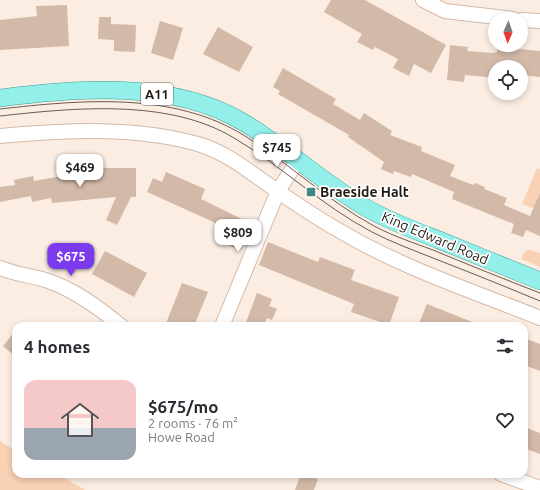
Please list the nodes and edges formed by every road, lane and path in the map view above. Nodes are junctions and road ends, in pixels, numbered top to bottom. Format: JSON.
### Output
{"nodes":[{"id":1,"x":423,"y":0,"type":"edge"},
{"id":2,"x":488,"y":16,"type":"edge"},
{"id":3,"x":528,"y":20,"type":"edge"},
{"id":4,"x":540,"y":21,"type":"edge"},
{"id":5,"x":0,"y":98,"type":"edge"},
{"id":6,"x":0,"y":136,"type":"edge"},
{"id":7,"x":298,"y":160,"type":"junction"},
{"id":8,"x":278,"y":191,"type":"junction"},
{"id":9,"x":0,"y":268,"type":"edge"},
{"id":10,"x":540,"y":281,"type":"edge"},
{"id":11,"x":540,"y":318,"type":"edge"},
{"id":12,"x":117,"y":322,"type":"edge"},
{"id":13,"x":224,"y":322,"type":"edge"},
{"id":14,"x":512,"y":478,"type":"edge"},
{"id":15,"x":540,"y":488,"type":"edge"}],
"edges":[{"from":1,"to":2,"type":"street"},
{"from":3,"to":4,"type":"street"},
{"from":5,"to":7,"type":"main road","name":"King Edward Road","number":"A11"},
{"from":6,"to":8,"type":"street"},
{"from":7,"to":8,"type":"street"},
{"from":7,"to":10,"type":"main road","name":"King Edward Road","number":"A11"},
{"from":8,"to":11,"type":"street"},
{"from":8,"to":13,"type":"street"},
{"from":9,"to":12,"type":"street"},
{"from":14,"to":15,"type":"street"}]}
